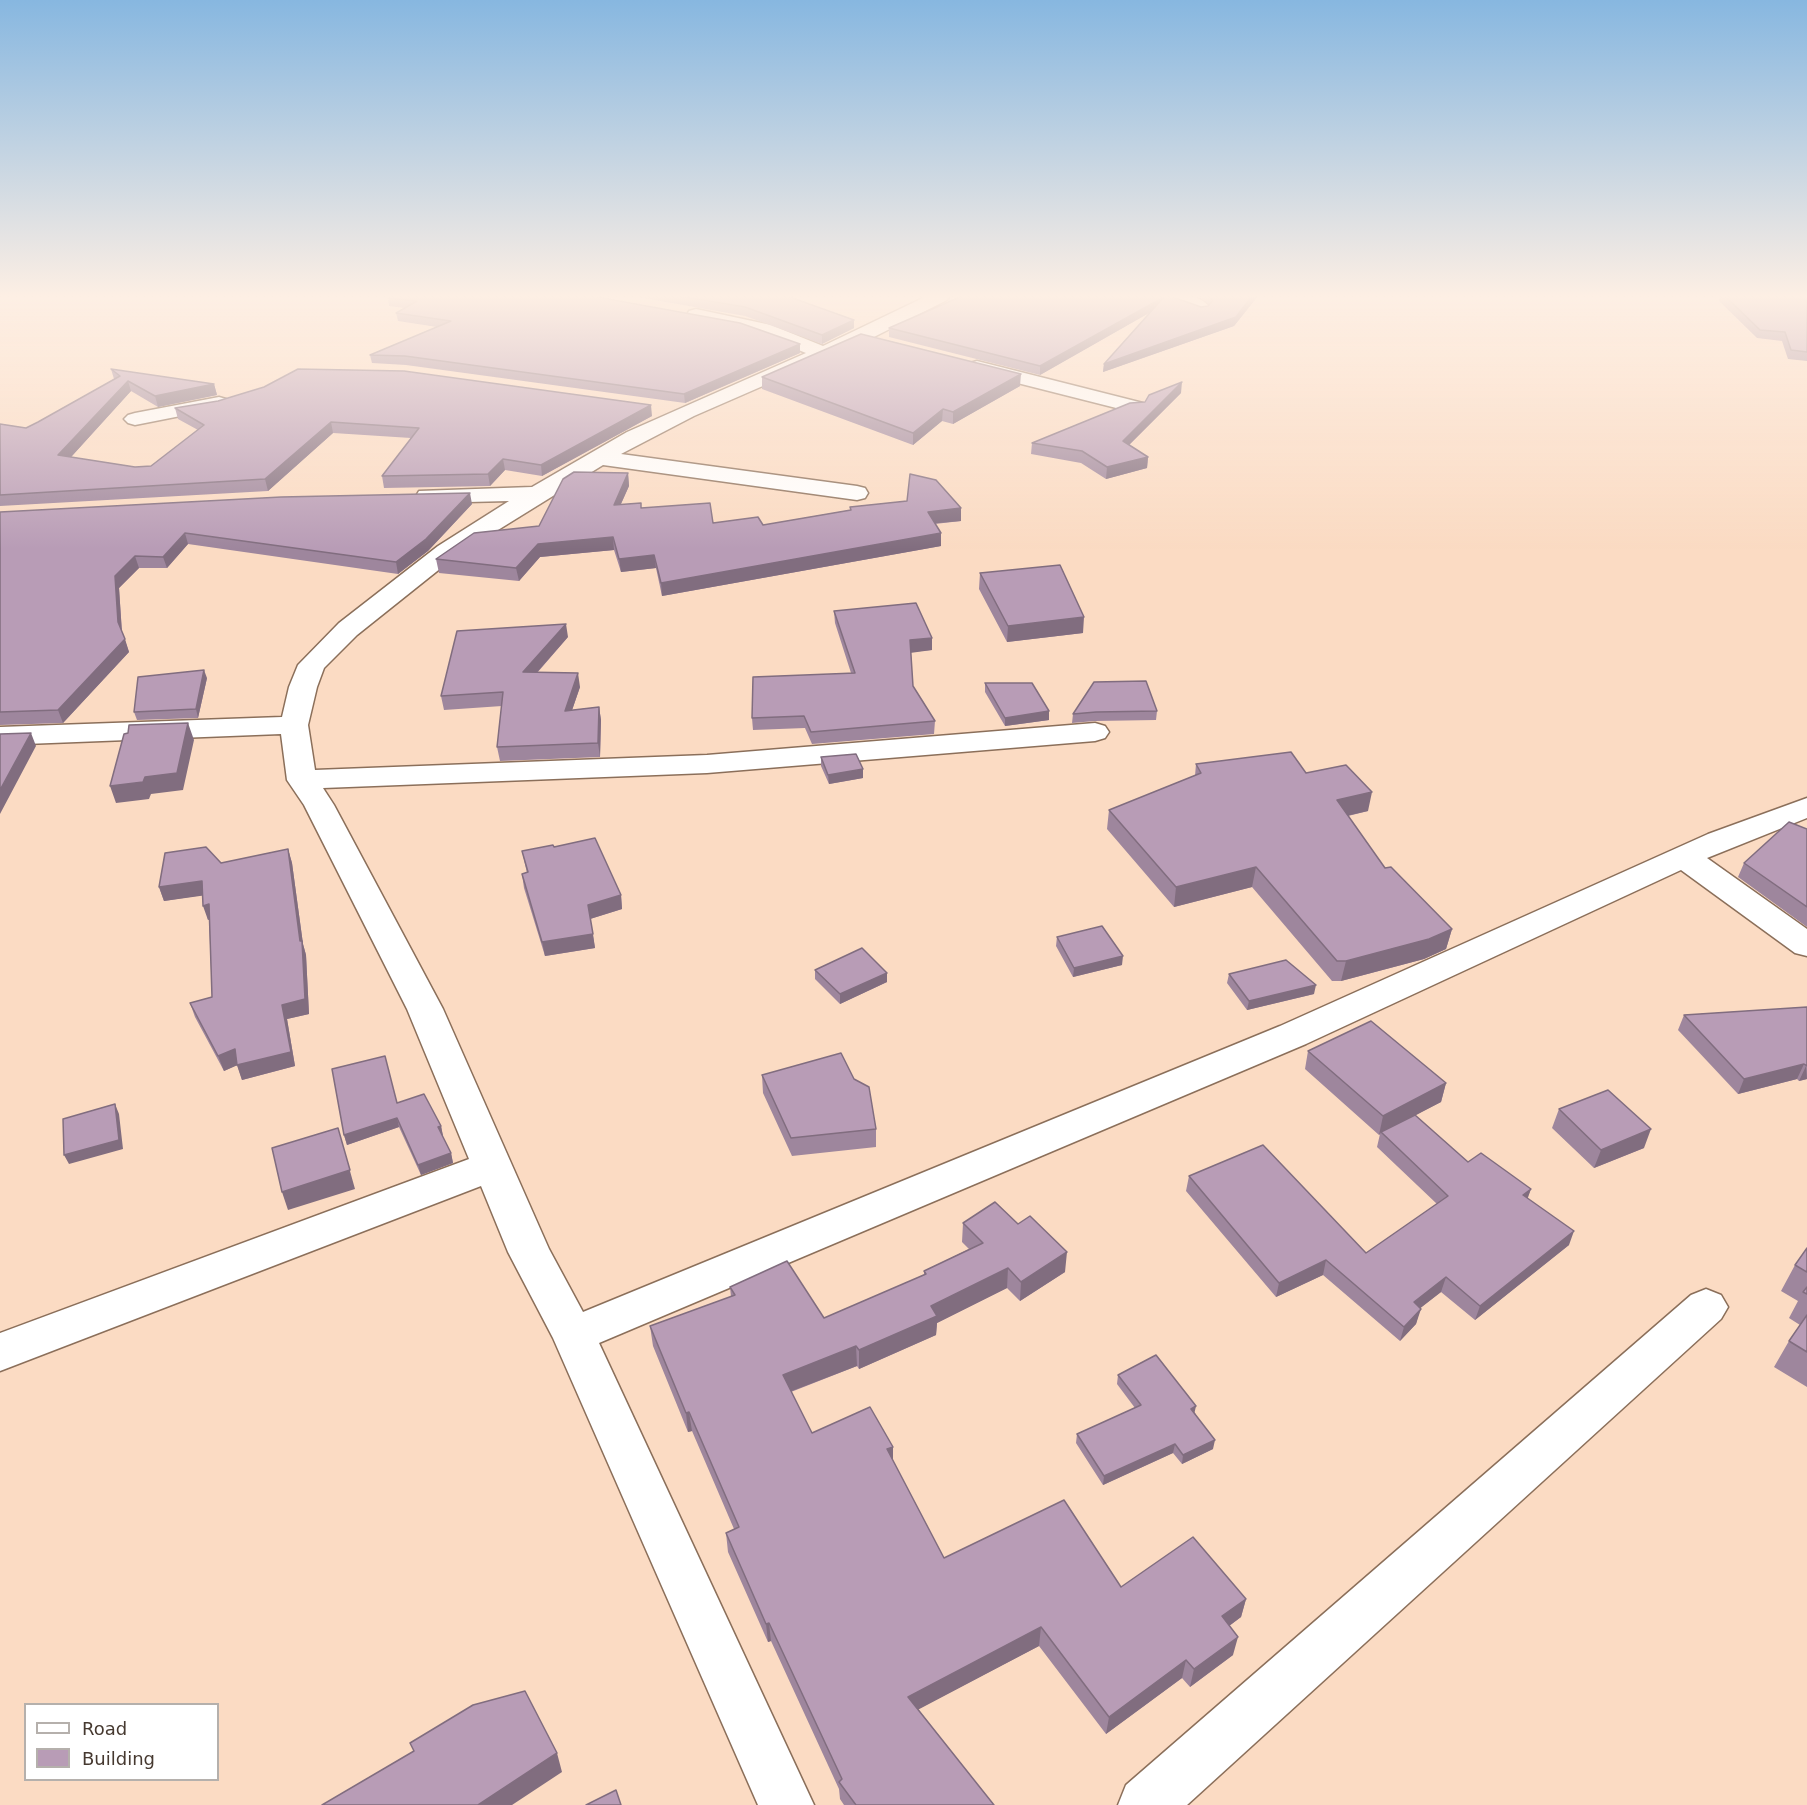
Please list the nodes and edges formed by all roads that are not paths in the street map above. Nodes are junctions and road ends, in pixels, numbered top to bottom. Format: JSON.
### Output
{"nodes":[{"id":1,"x":757,"y":380,"type":"edge"},
{"id":2,"x":1031,"y":380,"type":"edge"},
{"id":3,"x":236,"y":398,"type":"edge"},
{"id":4,"x":652,"y":407,"type":"edge"},
{"id":5,"x":1136,"y":407,"type":"edge"},
{"id":6,"x":687,"y":411,"type":"junction"},
{"id":7,"x":135,"y":419,"type":"dead end"},
{"id":8,"x":599,"y":458,"type":"junction"},
{"id":9,"x":857,"y":493,"type":"dead end"},
{"id":10,"x":537,"y":494,"type":"junction"},
{"id":11,"x":411,"y":496,"type":"edge"},
{"id":12,"x":294,"y":724,"type":"junction"},
{"id":13,"x":1095,"y":732,"type":"dead end"},
{"id":14,"x":0,"y":736,"type":"edge"},
{"id":15,"x":302,"y":780,"type":"junction"},
{"id":16,"x":1807,"y":807,"type":"edge"},
{"id":17,"x":1684,"y":857,"type":"junction"},
{"id":18,"x":1807,"y":945,"type":"edge"},
{"id":19,"x":492,"y":1166,"type":"junction"},
{"id":20,"x":1706,"y":1307,"type":"dead end"},
{"id":21,"x":573,"y":1335,"type":"junction"},
{"id":22,"x":0,"y":1352,"type":"edge"},
{"id":23,"x":786,"y":1805,"type":"edge"},
{"id":24,"x":1146,"y":1805,"type":"edge"}],
"edges":[{"from":1,"to":6,"type":"street"},
{"from":2,"to":5,"type":"street"},
{"from":3,"to":7,"type":"street"},
{"from":4,"to":6,"type":"street"},
{"from":6,"to":8,"type":"street"},
{"from":8,"to":9,"type":"street"},
{"from":8,"to":10,"type":"street"},
{"from":10,"to":11,"type":"street"},
{"from":10,"to":12,"type":"street"},
{"from":12,"to":14,"type":"street"},
{"from":12,"to":15,"type":"street"},
{"from":13,"to":15,"type":"street"},
{"from":15,"to":19,"type":"street"},
{"from":16,"to":17,"type":"street"},
{"from":17,"to":18,"type":"street"},
{"from":17,"to":21,"type":"street"},
{"from":19,"to":21,"type":"street"},
{"from":19,"to":22,"type":"street"},
{"from":20,"to":24,"type":"street"},
{"from":21,"to":23,"type":"street"}]}
